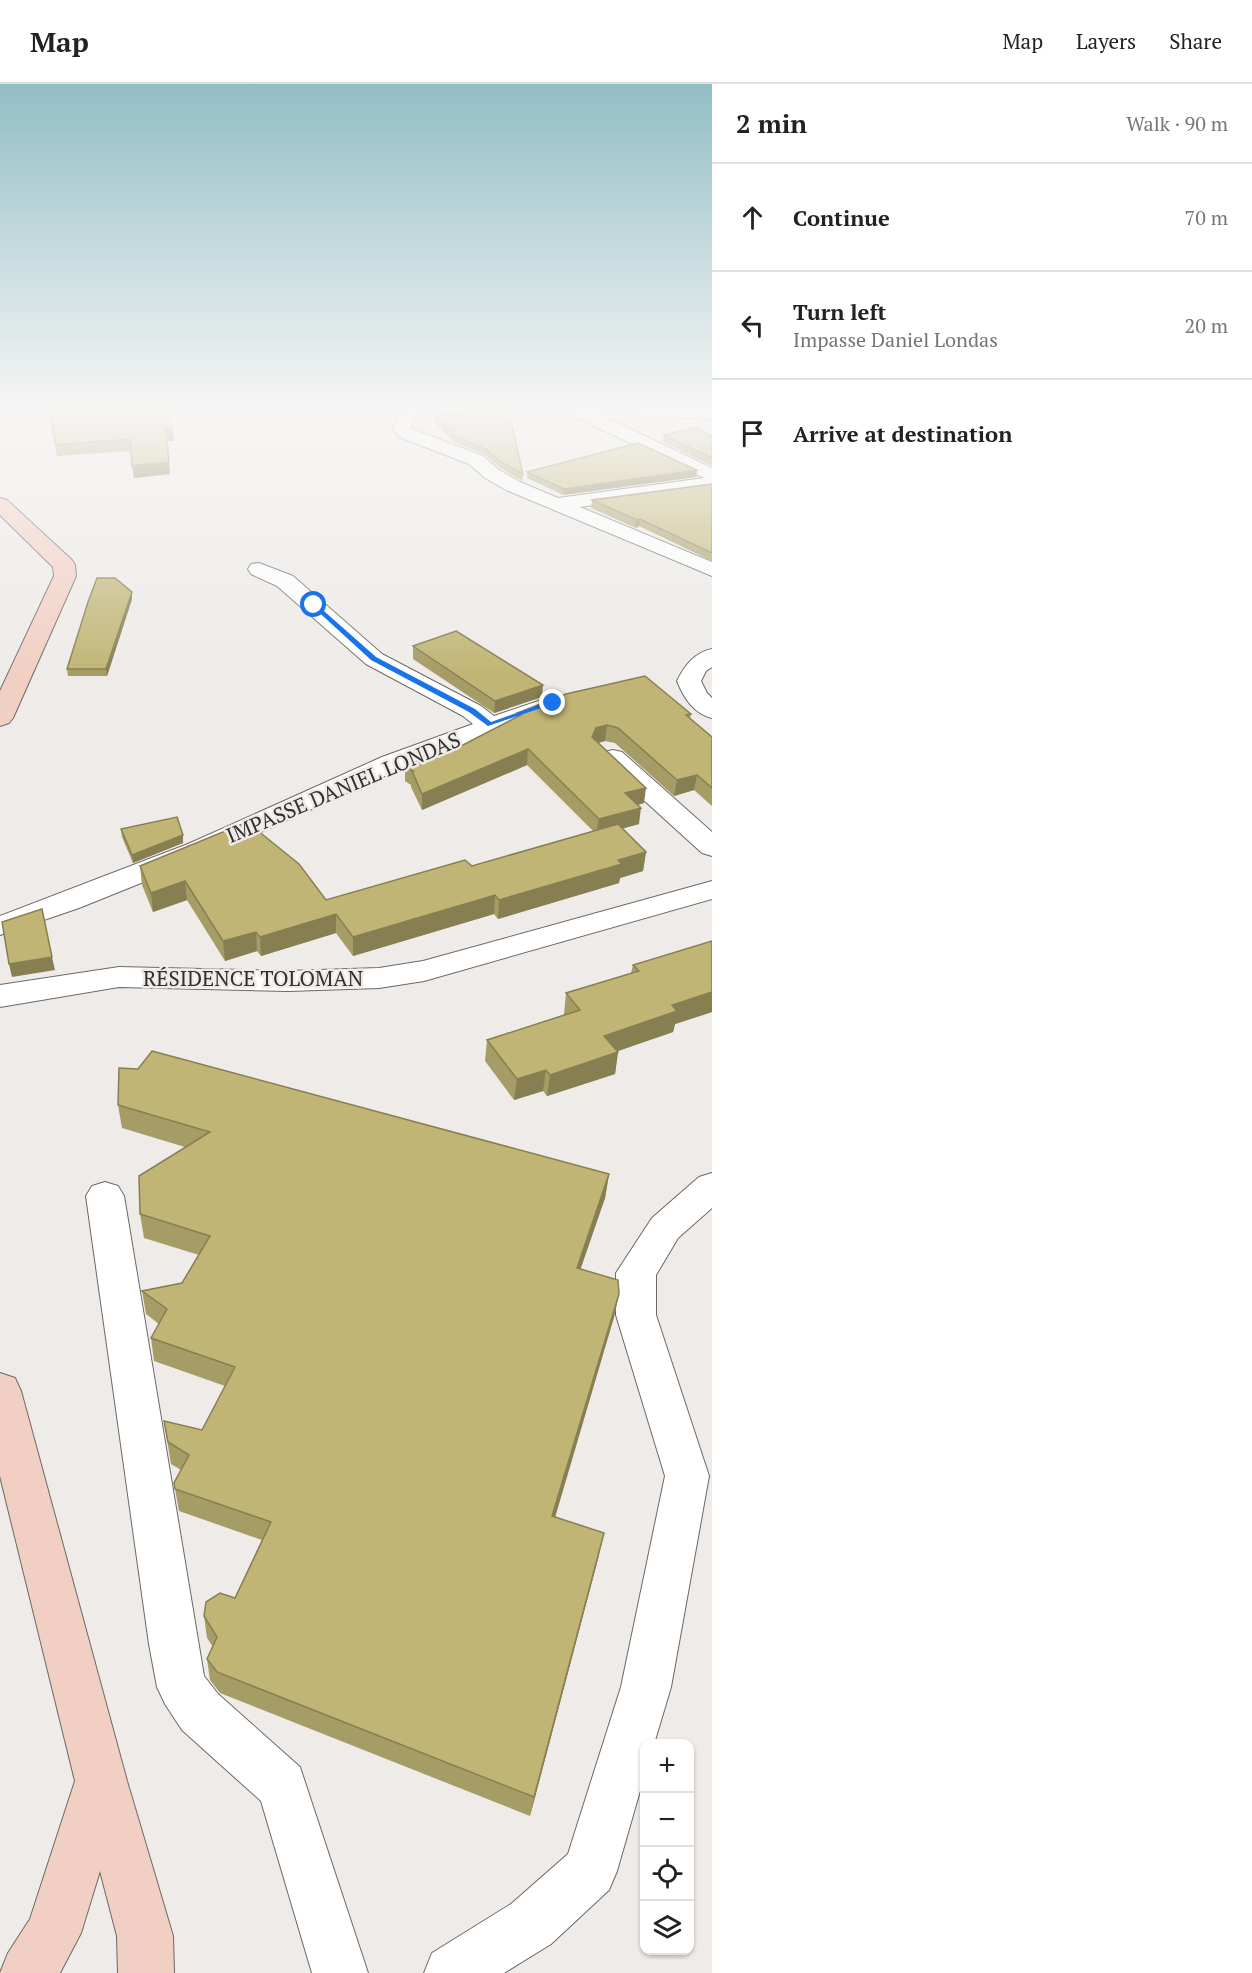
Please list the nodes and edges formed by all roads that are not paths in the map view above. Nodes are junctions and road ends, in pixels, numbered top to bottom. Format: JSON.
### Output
{"nodes":[{"id":1,"x":540,"y":497,"type":"edge"},
{"id":2,"x":608,"y":497,"type":"edge"},
{"id":3,"x":0,"y":504,"type":"edge"},
{"id":4,"x":557,"y":504,"type":"junction"},
{"id":5,"x":260,"y":569,"type":"dead end"},
{"id":6,"x":712,"y":570,"type":"edge"},
{"id":7,"x":712,"y":656,"type":"edge"},
{"id":8,"x":553,"y":703,"type":"edge"},
{"id":9,"x":712,"y":710,"type":"edge"},
{"id":10,"x":0,"y":718,"type":"edge"},
{"id":11,"x":490,"y":725,"type":"junction"},
{"id":12,"x":605,"y":751,"type":"edge"},
{"id":13,"x":712,"y":847,"type":"edge"},
{"id":14,"x":712,"y":890,"type":"edge"},
{"id":15,"x":0,"y":926,"type":"edge"},
{"id":16,"x":0,"y":996,"type":"edge"},
{"id":17,"x":712,"y":1187,"type":"edge"},
{"id":18,"x":105,"y":1196,"type":"dead end"},
{"id":19,"x":0,"y":1391,"type":"edge"},
{"id":20,"x":101,"y":1781,"type":"junction"},
{"id":21,"x":28,"y":1973,"type":"edge"},
{"id":22,"x":146,"y":1973,"type":"edge"},
{"id":23,"x":340,"y":1973,"type":"edge"},
{"id":24,"x":452,"y":1973,"type":"edge"}],
"edges":[{"from":1,"to":4,"type":"street"},
{"from":2,"to":4,"type":"street"},
{"from":3,"to":10,"type":"main road"},
{"from":4,"to":6,"type":"street"},
{"from":5,"to":11,"type":"street"},
{"from":7,"to":9,"type":"street"},
{"from":8,"to":11,"type":"street","name":"IMPASSE DANIEL LONDAS"},
{"from":11,"to":15,"type":"street","name":"IMPASSE DANIEL LONDAS"},
{"from":12,"to":13,"type":"street"},
{"from":14,"to":16,"type":"street","name":"RÉSIDENCE TOLOMAN"},
{"from":17,"to":24,"type":"street"},
{"from":18,"to":23,"type":"street"},
{"from":19,"to":20,"type":"main road"},
{"from":20,"to":21,"type":"main road"},
{"from":20,"to":22,"type":"main road"}]}
